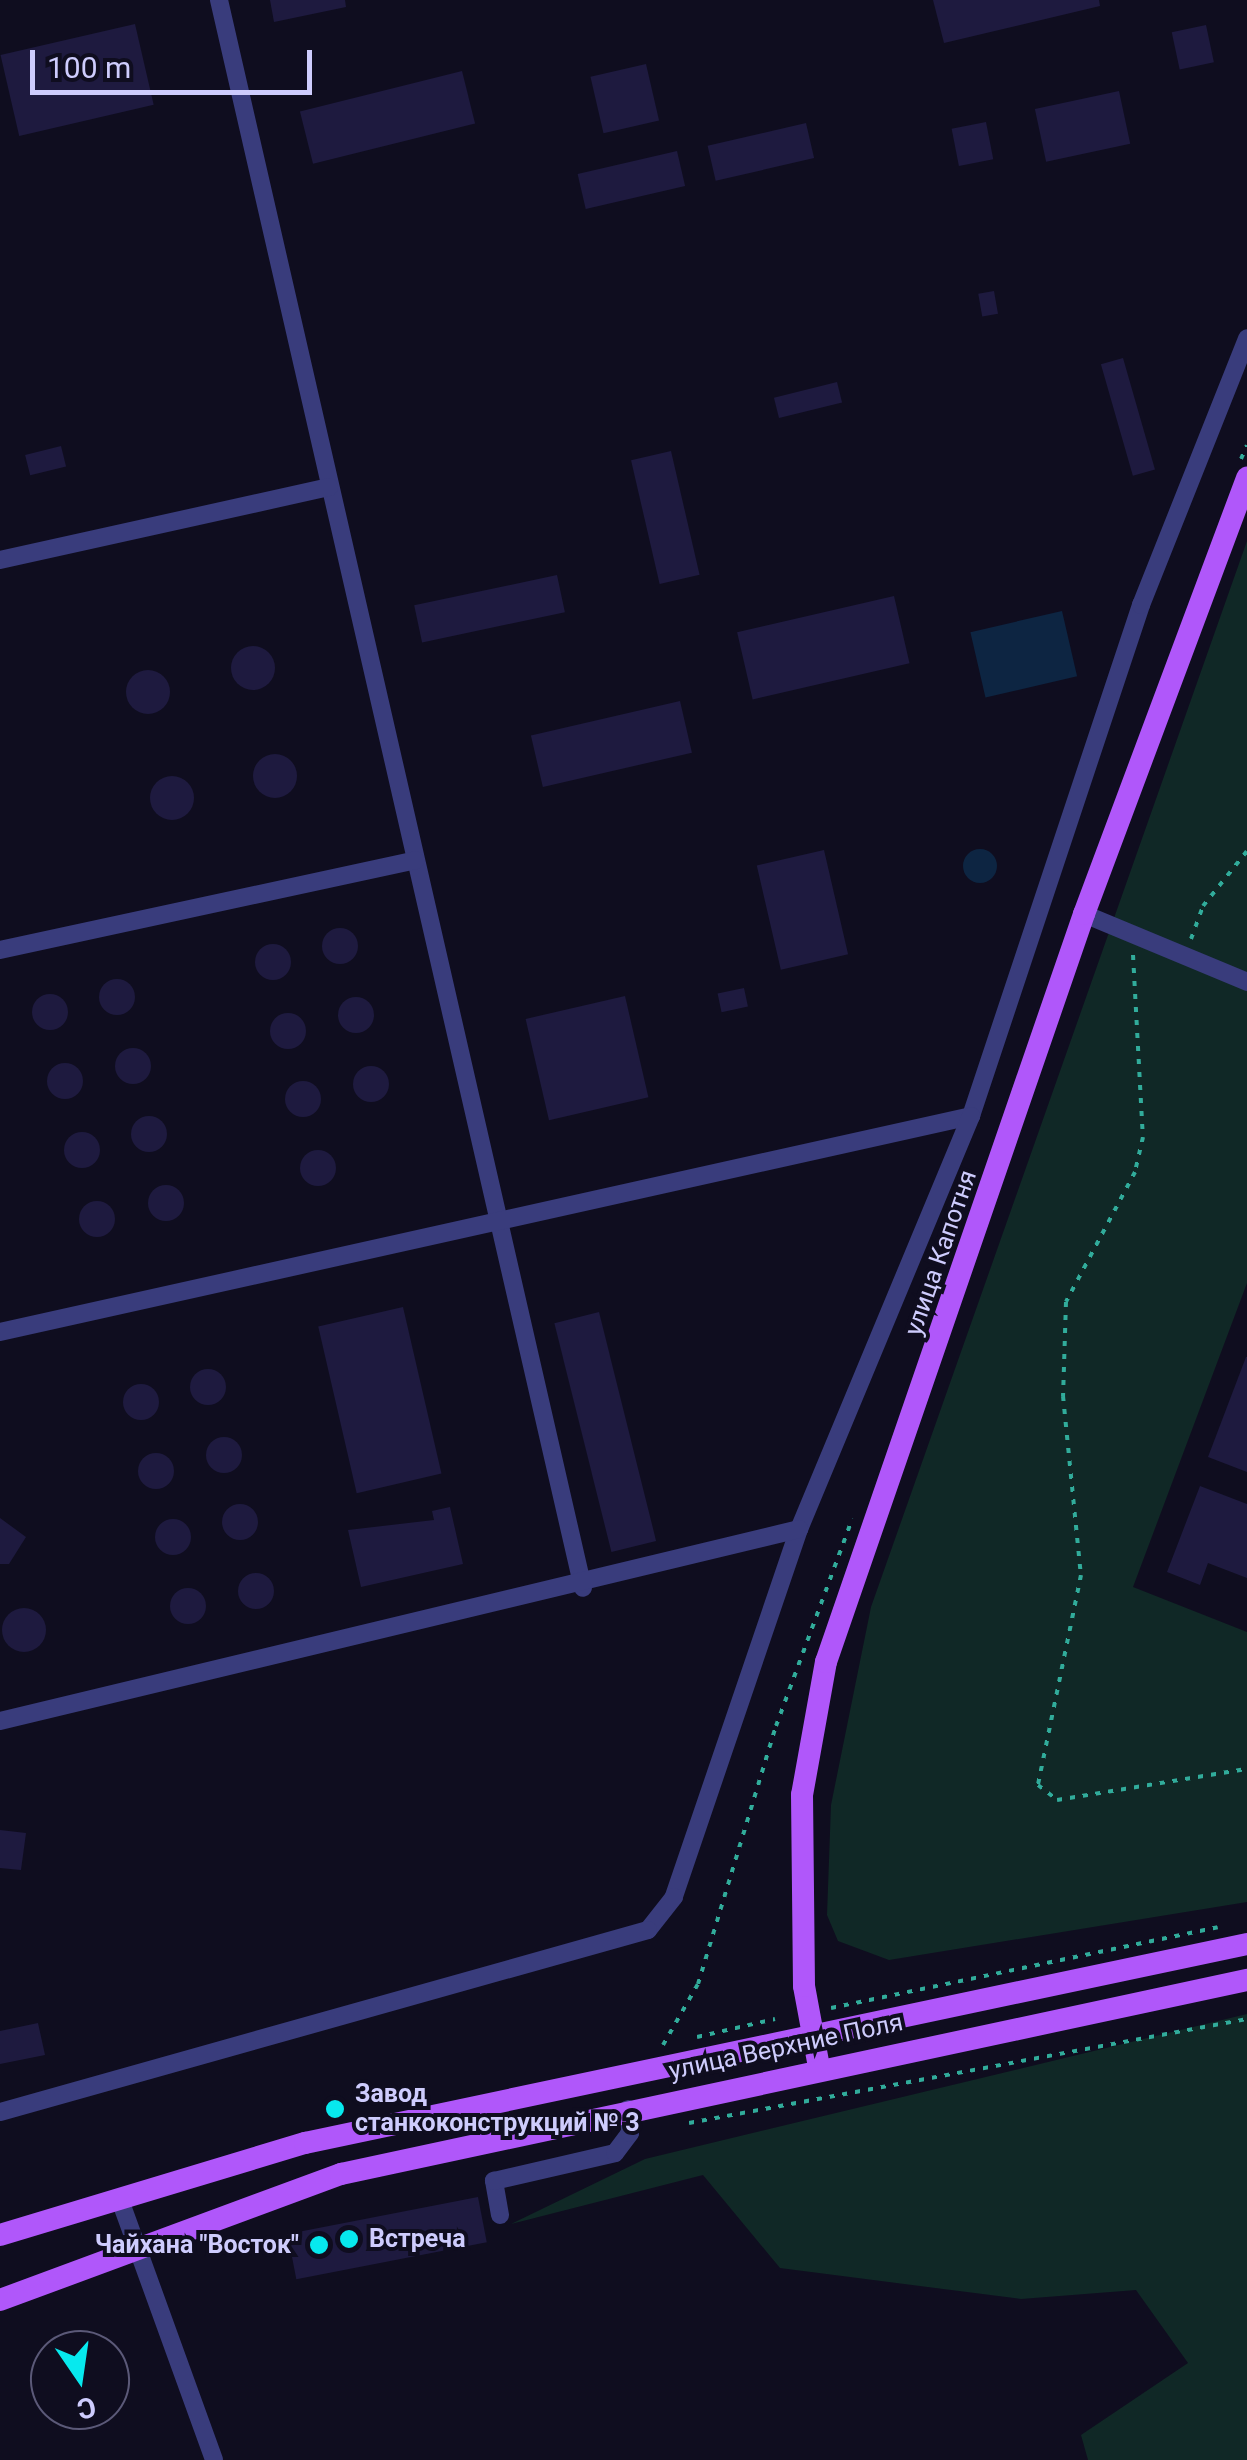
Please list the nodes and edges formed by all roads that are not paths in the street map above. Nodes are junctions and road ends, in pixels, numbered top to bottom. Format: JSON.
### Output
{"nodes":[{"id":1,"x":219,"y":0,"type":"edge"},
{"id":2,"x":1247,"y":338,"type":"edge"},
{"id":3,"x":1247,"y":477,"type":"edge"},
{"id":4,"x":329,"y":487,"type":"junction"},
{"id":5,"x":0,"y":560,"type":"edge"},
{"id":6,"x":415,"y":860,"type":"junction"},
{"id":7,"x":1084,"y":914,"type":"junction"},
{"id":8,"x":0,"y":950,"type":"edge"},
{"id":9,"x":1247,"y":982,"type":"edge"},
{"id":10,"x":971,"y":1116,"type":"junction"},
{"id":11,"x":499,"y":1221,"type":"junction"},
{"id":12,"x":0,"y":1332,"type":"edge"},
{"id":13,"x":799,"y":1530,"type":"junction"},
{"id":14,"x":583,"y":1588,"type":"junction"},
{"id":15,"x":0,"y":1721,"type":"edge"},
{"id":16,"x":1247,"y":1944,"type":"edge"},
{"id":17,"x":1247,"y":1980,"type":"edge"},
{"id":18,"x":810,"y":2024,"type":"junction"},
{"id":19,"x":819,"y":2067,"type":"junction"},
{"id":20,"x":628,"y":2108,"type":"junction"},
{"id":21,"x":0,"y":2112,"type":"edge"},
{"id":22,"x":120,"y":2200,"type":"junction"},
{"id":23,"x":500,"y":2215,"type":"dead end"},
{"id":24,"x":0,"y":2234,"type":"edge"},
{"id":25,"x":140,"y":2243,"type":"junction"},
{"id":26,"x":0,"y":2300,"type":"edge"},
{"id":27,"x":214,"y":2460,"type":"edge"}],
"edges":[{"from":1,"to":4,"type":"lane"},
{"from":2,"to":10,"type":"lane"},
{"from":3,"to":7,"type":"main road","name":"улица Капотня"},
{"from":4,"to":5,"type":"lane"},
{"from":4,"to":6,"type":"lane"},
{"from":6,"to":8,"type":"lane"},
{"from":6,"to":11,"type":"lane"},
{"from":7,"to":9,"type":"lane"},
{"from":7,"to":18,"type":"main road","name":"улица Капотня"},
{"from":10,"to":11,"type":"lane"},
{"from":10,"to":13,"type":"lane"},
{"from":11,"to":12,"type":"lane"},
{"from":11,"to":14,"type":"lane"},
{"from":13,"to":14,"type":"lane"},
{"from":13,"to":21,"type":"lane"},
{"from":14,"to":15,"type":"lane"},
{"from":16,"to":18,"type":"main road","name":"улица Верхние Поля"},
{"from":17,"to":19,"type":"main road","name":"улица Верхние Поля"},
{"from":18,"to":19,"type":"main road","name":"улица Капотня"},
{"from":18,"to":22,"type":"main road","name":"улица Верхние Поля"},
{"from":19,"to":20,"type":"main road","name":"улица Верхние Поля"},
{"from":20,"to":23,"type":"lane"},
{"from":20,"to":25,"type":"main road","name":"улица Верхние Поля"},
{"from":22,"to":24,"type":"main road","name":"улица Верхние Поля"},
{"from":22,"to":25,"type":"lane"},
{"from":25,"to":26,"type":"main road","name":"улица Верхние Поля"},
{"from":25,"to":27,"type":"lane"}]}
